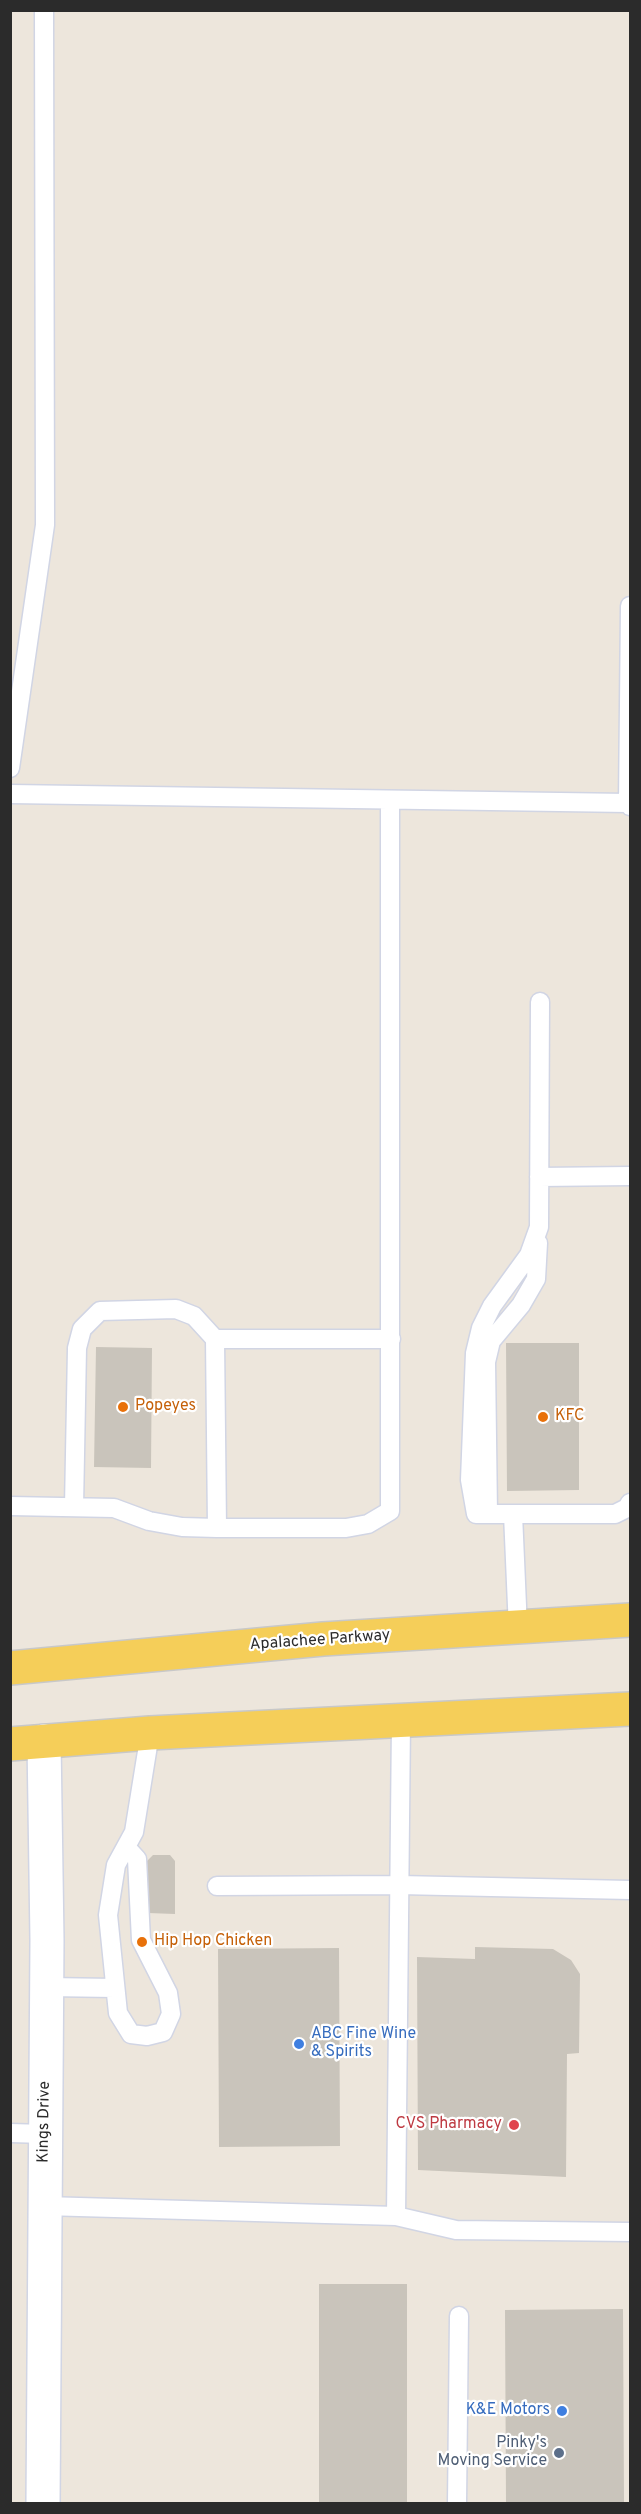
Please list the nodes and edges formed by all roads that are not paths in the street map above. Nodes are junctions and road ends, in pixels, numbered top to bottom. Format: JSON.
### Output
{"nodes":[{"id":1,"x":44,"y":10,"type":"edge"},
{"id":2,"x":630,"y":606,"type":"edge"},
{"id":3,"x":10,"y":768,"type":"edge"},
{"id":4,"x":10,"y":794,"type":"edge"},
{"id":5,"x":390,"y":800,"type":"junction"},
{"id":6,"x":629,"y":805,"type":"edge"},
{"id":7,"x":540,"y":1002,"type":"dead end"},
{"id":8,"x":630,"y":1176,"type":"edge"},
{"id":9,"x":539,"y":1177,"type":"junction"},
{"id":10,"x":215,"y":1339,"type":"junction"},
{"id":11,"x":391,"y":1339,"type":"junction"},
{"id":12,"x":630,"y":1503,"type":"edge"},
{"id":13,"x":10,"y":1506,"type":"edge"},
{"id":14,"x":74,"y":1507,"type":"junction"},
{"id":15,"x":513,"y":1514,"type":"junction"},
{"id":16,"x":217,"y":1528,"type":"junction"},
{"id":17,"x":630,"y":1620,"type":"edge"},
{"id":18,"x":518,"y":1629,"type":"junction"},
{"id":19,"x":10,"y":1668,"type":"edge"},
{"id":20,"x":623,"y":1713,"type":"edge"},
{"id":21,"x":402,"y":1721,"type":"junction"},
{"id":22,"x":150,"y":1733,"type":"junction"},
{"id":23,"x":44,"y":1741,"type":"junction"},
{"id":24,"x":10,"y":1744,"type":"edge"},
{"id":25,"x":126,"y":1847,"type":"junction"},
{"id":26,"x":399,"y":1885,"type":"junction"},
{"id":27,"x":217,"y":1886,"type":"dead end"},
{"id":28,"x":630,"y":1890,"type":"edge"},
{"id":29,"x":46,"y":1987,"type":"junction"},
{"id":30,"x":115,"y":1988,"type":"junction"},
{"id":31,"x":10,"y":2133,"type":"edge"},
{"id":32,"x":45,"y":2133,"type":"junction"},
{"id":33,"x":44,"y":2206,"type":"junction"},
{"id":34,"x":396,"y":2216,"type":"junction"},
{"id":35,"x":630,"y":2232,"type":"edge"},
{"id":36,"x":459,"y":2316,"type":"dead end"},
{"id":37,"x":44,"y":2504,"type":"edge"},
{"id":38,"x":457,"y":2504,"type":"edge"}],
"edges":[{"from":1,"to":3,"type":"lane"},
{"from":2,"to":6,"type":"lane"},
{"from":4,"to":5,"type":"lane"},
{"from":5,"to":6,"type":"lane"},
{"from":5,"to":11,"type":"lane"},
{"from":7,"to":9,"type":"lane"},
{"from":8,"to":9,"type":"lane"},
{"from":9,"to":15,"type":"lane"},
{"from":10,"to":11,"type":"lane"},
{"from":10,"to":14,"type":"lane"},
{"from":10,"to":16,"type":"lane"},
{"from":11,"to":16,"type":"lane"},
{"from":12,"to":15,"type":"lane"},
{"from":13,"to":14,"type":"lane"},
{"from":14,"to":16,"type":"lane"},
{"from":15,"to":18,"type":"lane"},
{"from":17,"to":18,"type":"main road","name":"Apalachee Parkway"},
{"from":18,"to":19,"type":"main road","name":"Apalachee Parkway"},
{"from":20,"to":21,"type":"main road"},
{"from":21,"to":22,"type":"main road"},
{"from":21,"to":26,"type":"lane"},
{"from":22,"to":23,"type":"main road"},
{"from":22,"to":25,"type":"lane"},
{"from":23,"to":24,"type":"main road"},
{"from":23,"to":29,"type":"street","name":"Kings Drive"},
{"from":25,"to":30,"type":"lane"},
{"from":25,"to":30,"type":"lane"},
{"from":26,"to":27,"type":"lane"},
{"from":26,"to":28,"type":"lane"},
{"from":26,"to":34,"type":"lane"},
{"from":29,"to":30,"type":"lane"},
{"from":29,"to":32,"type":"street","name":"Kings Drive"},
{"from":31,"to":32,"type":"lane"},
{"from":32,"to":33,"type":"street","name":"Kings Drive"},
{"from":33,"to":34,"type":"lane"},
{"from":33,"to":37,"type":"street","name":"Kings Drive"},
{"from":34,"to":35,"type":"lane"},
{"from":36,"to":38,"type":"lane"}]}
